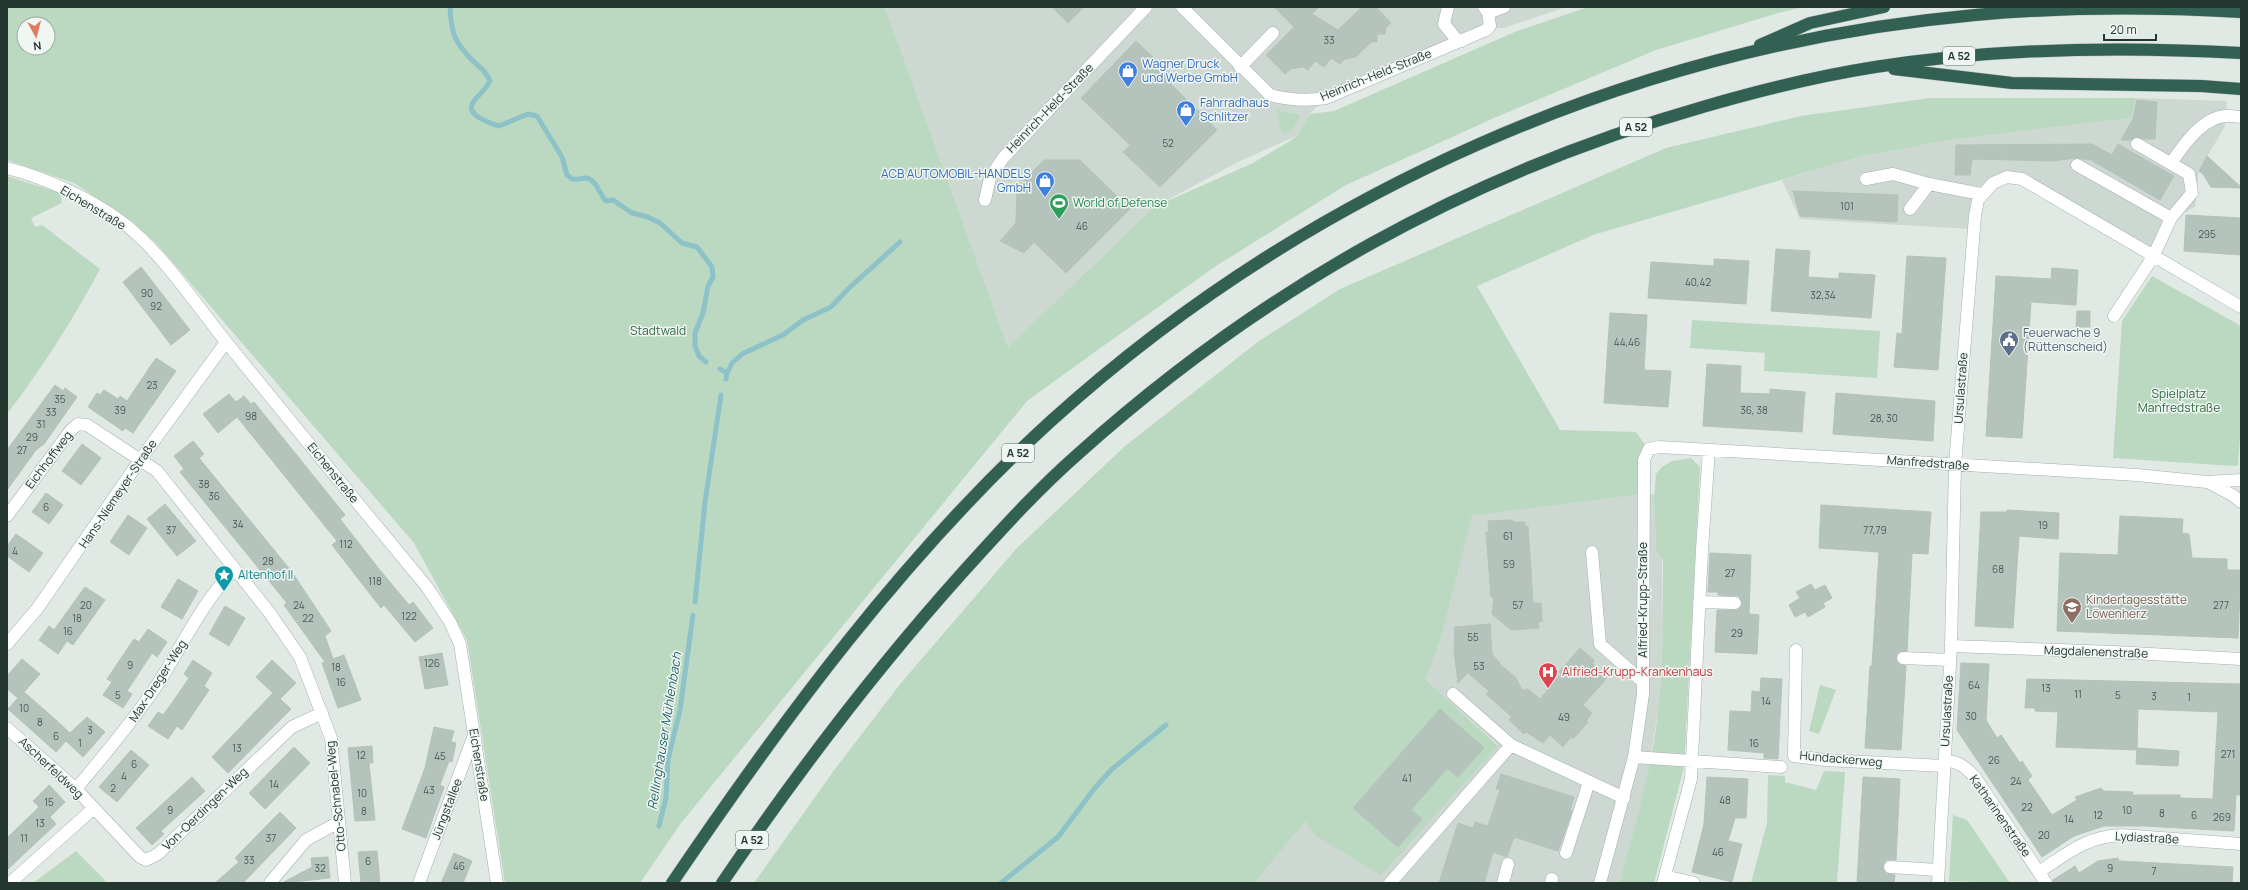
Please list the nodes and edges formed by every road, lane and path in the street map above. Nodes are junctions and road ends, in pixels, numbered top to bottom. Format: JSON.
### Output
{"nodes":[{"id":1,"x":1146,"y":7,"type":"edge"},
{"id":2,"x":1182,"y":7,"type":"edge"},
{"id":3,"x":1448,"y":7,"type":"edge"},
{"id":4,"x":1504,"y":7,"type":"edge"},
{"id":5,"x":1884,"y":7,"type":"edge"},
{"id":6,"x":1486,"y":10,"type":"edge"},
{"id":7,"x":2241,"y":12,"type":"edge"},
{"id":8,"x":1273,"y":33,"type":"dead end"},
{"id":9,"x":1462,"y":41,"type":"junction"},
{"id":10,"x":2241,"y":53,"type":"edge"},
{"id":11,"x":1742,"y":54,"type":"junction"},
{"id":12,"x":1240,"y":67,"type":"junction"},
{"id":13,"x":1874,"y":67,"type":"junction"},
{"id":14,"x":2241,"y":89,"type":"edge"},
{"id":15,"x":2241,"y":117,"type":"edge"},
{"id":16,"x":2137,"y":144,"type":"dead end"},
{"id":17,"x":2172,"y":162,"type":"junction"},
{"id":18,"x":2077,"y":165,"type":"dead end"},
{"id":19,"x":7,"y":168,"type":"edge"},
{"id":20,"x":1866,"y":179,"type":"dead end"},
{"id":21,"x":1930,"y":184,"type":"junction"},
{"id":22,"x":1981,"y":194,"type":"junction"},
{"id":23,"x":985,"y":200,"type":"dead end"},
{"id":24,"x":1910,"y":209,"type":"dead end"},
{"id":25,"x":2171,"y":218,"type":"junction"},
{"id":26,"x":2153,"y":257,"type":"junction"},
{"id":27,"x":2241,"y":307,"type":"edge"},
{"id":28,"x":2114,"y":316,"type":"dead end"},
{"id":29,"x":226,"y":342,"type":"junction"},
{"id":30,"x":1649,"y":449,"type":"joint"},
{"id":31,"x":1709,"y":450,"type":"junction"},
{"id":32,"x":140,"y":460,"type":"junction"},
{"id":33,"x":1955,"y":465,"type":"junction"},
{"id":34,"x":2241,"y":480,"type":"edge"},
{"id":35,"x":2207,"y":482,"type":"junction"},
{"id":36,"x":2241,"y":502,"type":"edge"},
{"id":37,"x":7,"y":516,"type":"edge"},
{"id":38,"x":1592,"y":552,"type":"dead end"},
{"id":39,"x":234,"y":570,"type":"junction"},
{"id":40,"x":1699,"y":602,"type":"junction"},
{"id":41,"x":1735,"y":603,"type":"dead end"},
{"id":42,"x":7,"y":644,"type":"edge"},
{"id":43,"x":1950,"y":646,"type":"junction"},
{"id":44,"x":1796,"y":650,"type":"dead end"},
{"id":45,"x":1903,"y":658,"type":"dead end"},
{"id":46,"x":1950,"y":660,"type":"junction"},
{"id":47,"x":2241,"y":660,"type":"edge"},
{"id":48,"x":1643,"y":682,"type":"junction"},
{"id":49,"x":1453,"y":694,"type":"dead end"},
{"id":50,"x":322,"y":713,"type":"junction"},
{"id":51,"x":7,"y":728,"type":"edge"},
{"id":52,"x":474,"y":734,"type":"junction"},
{"id":53,"x":1511,"y":745,"type":"junction"},
{"id":54,"x":1634,"y":757,"type":"junction"},
{"id":55,"x":1691,"y":761,"type":"junction"},
{"id":56,"x":1945,"y":763,"type":"junction"},
{"id":57,"x":1781,"y":768,"type":"dead end"},
{"id":58,"x":1589,"y":782,"type":"junction"},
{"id":59,"x":76,"y":789,"type":"junction"},
{"id":60,"x":1624,"y":798,"type":"junction"},
{"id":61,"x":94,"y":808,"type":"junction"},
{"id":62,"x":339,"y":822,"type":"junction"},
{"id":63,"x":2241,"y":844,"type":"edge"},
{"id":64,"x":1566,"y":854,"type":"dead end"},
{"id":65,"x":1508,"y":864,"type":"dead end"},
{"id":66,"x":1890,"y":867,"type":"dead end"},
{"id":67,"x":1938,"y":870,"type":"junction"},
{"id":68,"x":2038,"y":872,"type":"junction"},
{"id":69,"x":1664,"y":880,"type":"edge"},
{"id":70,"x":10,"y":883,"type":"edge"},
{"id":71,"x":270,"y":883,"type":"edge"},
{"id":72,"x":345,"y":883,"type":"edge"},
{"id":73,"x":419,"y":883,"type":"edge"},
{"id":74,"x":497,"y":883,"type":"edge"},
{"id":75,"x":672,"y":883,"type":"edge"},
{"id":76,"x":722,"y":883,"type":"edge"},
{"id":77,"x":1390,"y":883,"type":"edge"},
{"id":78,"x":1503,"y":883,"type":"edge"},
{"id":79,"x":1600,"y":883,"type":"edge"},
{"id":80,"x":1694,"y":883,"type":"edge"},
{"id":81,"x":1938,"y":883,"type":"edge"},
{"id":82,"x":2046,"y":883,"type":"edge"}],
"edges":[{"from":1,"to":23,"type":"street","name":"Heinrich-Held-Straße"},
{"from":2,"to":12,"type":"street","name":"Heinrich-Held-Straße"},
{"from":3,"to":9,"type":"street"},
{"from":4,"to":6,"type":"street"},
{"from":5,"to":11,"type":"highway"},
{"from":6,"to":9,"type":"street","name":"Heinrich-Held-Straße"},
{"from":7,"to":11,"type":"highway","number":"A 52"},
{"from":8,"to":12,"type":"street"},
{"from":9,"to":12,"type":"street","name":"Heinrich-Held-Straße"},
{"from":10,"to":13,"type":"highway","number":"A 52"},
{"from":11,"to":75,"type":"highway","number":"A 52"},
{"from":13,"to":14,"type":"highway"},
{"from":13,"to":76,"type":"highway","number":"A 52"},
{"from":15,"to":17,"type":"street"},
{"from":16,"to":17,"type":"street"},
{"from":17,"to":25,"type":"street"},
{"from":18,"to":25,"type":"street"},
{"from":19,"to":29,"type":"street","name":"Eichenstraße"},
{"from":20,"to":21,"type":"street"},
{"from":21,"to":22,"type":"street"},
{"from":21,"to":24,"type":"street"},
{"from":22,"to":26,"type":"street"},
{"from":22,"to":33,"type":"street","name":"Ursulastraße"},
{"from":25,"to":26,"type":"street"},
{"from":26,"to":27,"type":"street"},
{"from":26,"to":28,"type":"street"},
{"from":29,"to":32,"type":"street","name":"Hans-Niemeyer-Straße"},
{"from":29,"to":52,"type":"street","name":"Eichenstraße"},
{"from":30,"to":31,"type":"street","name":"Manfredstraße"},
{"from":30,"to":48,"type":"street","name":"Alfried-Krupp-Straße"},
{"from":31,"to":33,"type":"street","name":"Manfredstraße"},
{"from":31,"to":40,"type":"street"},
{"from":32,"to":37,"type":"street","name":"Eichhoffweg"},
{"from":32,"to":39,"type":"street","name":"Otto-Schnabel-Weg"},
{"from":32,"to":42,"type":"street","name":"Hans-Niemeyer-Straße"},
{"from":33,"to":35,"type":"street","name":"Manfredstraße"},
{"from":33,"to":43,"type":"street","name":"Ursulastraße"},
{"from":34,"to":35,"type":"street","name":"Manfredstraße"},
{"from":35,"to":36,"type":"street","name":"Manfredstraße"},
{"from":38,"to":48,"type":"street"},
{"from":39,"to":50,"type":"street","name":"Otto-Schnabel-Weg"},
{"from":39,"to":59,"type":"street","name":"Max-Dreger-Weg"},
{"from":40,"to":41,"type":"street"},
{"from":40,"to":55,"type":"street"},
{"from":43,"to":46,"type":"street","name":"Ursulastraße"},
{"from":43,"to":47,"type":"street","name":"Magdalenenstraße"},
{"from":44,"to":56,"type":"street","name":"Hundackerweg"},
{"from":45,"to":46,"type":"street"},
{"from":46,"to":56,"type":"street","name":"Ursulastraße"},
{"from":48,"to":54,"type":"street","name":"Alfried-Krupp-Straße"},
{"from":49,"to":53,"type":"street"},
{"from":50,"to":61,"type":"street","name":"Von-Oerdingen-Weg"},
{"from":50,"to":62,"type":"street","name":"Otto-Schnabel-Weg"},
{"from":51,"to":59,"type":"street","name":"Ascherfeldweg"},
{"from":52,"to":73,"type":"street","name":"Jüngstallee"},
{"from":52,"to":74,"type":"street","name":"Eichenstraße"},
{"from":53,"to":58,"type":"street"},
{"from":53,"to":77,"type":"street"},
{"from":54,"to":55,"type":"street"},
{"from":54,"to":60,"type":"street","name":"Alfried-Krupp-Straße"},
{"from":55,"to":57,"type":"street"},
{"from":55,"to":69,"type":"street"},
{"from":56,"to":67,"type":"street","name":"Ursulastraße"},
{"from":56,"to":68,"type":"street","name":"Katharinenstraße"},
{"from":58,"to":60,"type":"street"},
{"from":58,"to":64,"type":"street"},
{"from":59,"to":61,"type":"street","name":"Ascherfeldweg"},
{"from":60,"to":79,"type":"street","name":"Alfried-Krupp-Straße"},
{"from":61,"to":70,"type":"street"},
{"from":62,"to":71,"type":"street"},
{"from":62,"to":72,"type":"street","name":"Otto-Schnabel-Weg"},
{"from":63,"to":68,"type":"street","name":"Lydiastraße"},
{"from":65,"to":78,"type":"street"},
{"from":66,"to":67,"type":"street"},
{"from":67,"to":81,"type":"street","name":"Ursulastraße"},
{"from":68,"to":82,"type":"street","name":"Katharinenstraße"},
{"from":69,"to":80,"type":"street"}]}
